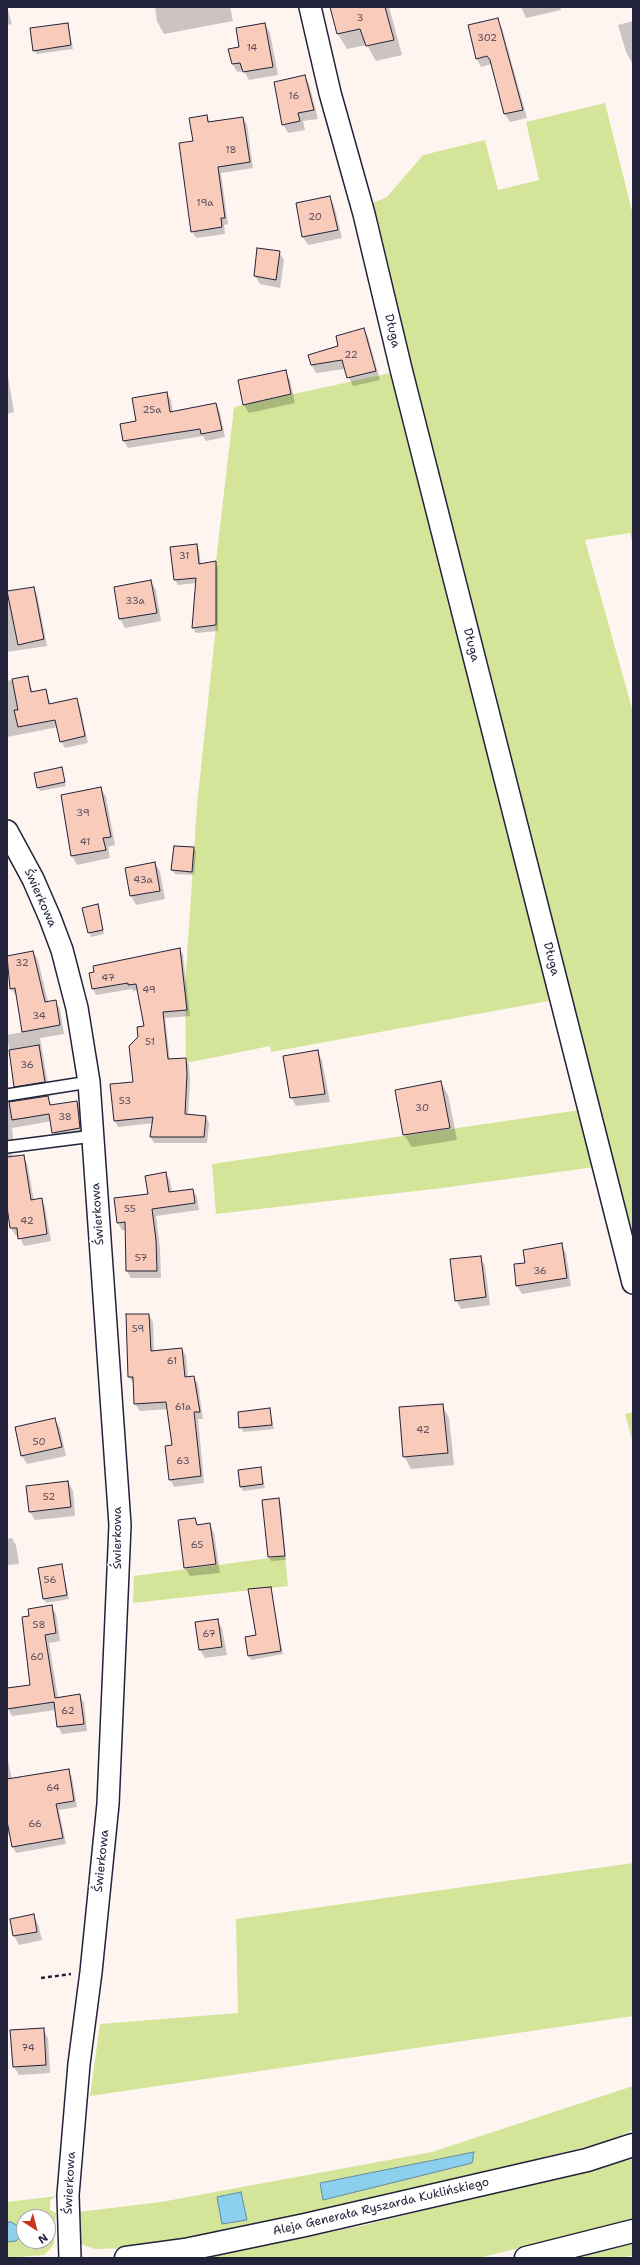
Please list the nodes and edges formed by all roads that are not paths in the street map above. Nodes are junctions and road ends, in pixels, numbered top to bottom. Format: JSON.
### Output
{"nodes":[{"id":1,"x":310,"y":7,"type":"edge"},
{"id":2,"x":7,"y":831,"type":"edge"},
{"id":3,"x":88,"y":1082,"type":"junction"},
{"id":4,"x":7,"y":1095,"type":"edge"},
{"id":5,"x":93,"y":1136,"type":"junction"},
{"id":6,"x":7,"y":1147,"type":"edge"},
{"id":7,"x":633,"y":1283,"type":"edge"},
{"id":8,"x":633,"y":2145,"type":"edge"},
{"id":9,"x":633,"y":2231,"type":"edge"},
{"id":10,"x":70,"y":2258,"type":"edge"},
{"id":11,"x":126,"y":2258,"type":"edge"},
{"id":12,"x":526,"y":2258,"type":"edge"}],
"edges":[{"from":1,"to":7,"type":"street","name":"Długa"},
{"from":2,"to":3,"type":"street","name":"Świerkowa"},
{"from":3,"to":4,"type":"lane"},
{"from":3,"to":5,"type":"street","name":"Świerkowa"},
{"from":5,"to":6,"type":"lane"},
{"from":5,"to":10,"type":"street","name":"Świerkowa"},
{"from":8,"to":11,"type":"street","name":"Aleja Generała Ryszarda Kuklińskiego"},
{"from":9,"to":12,"type":"street"}]}
